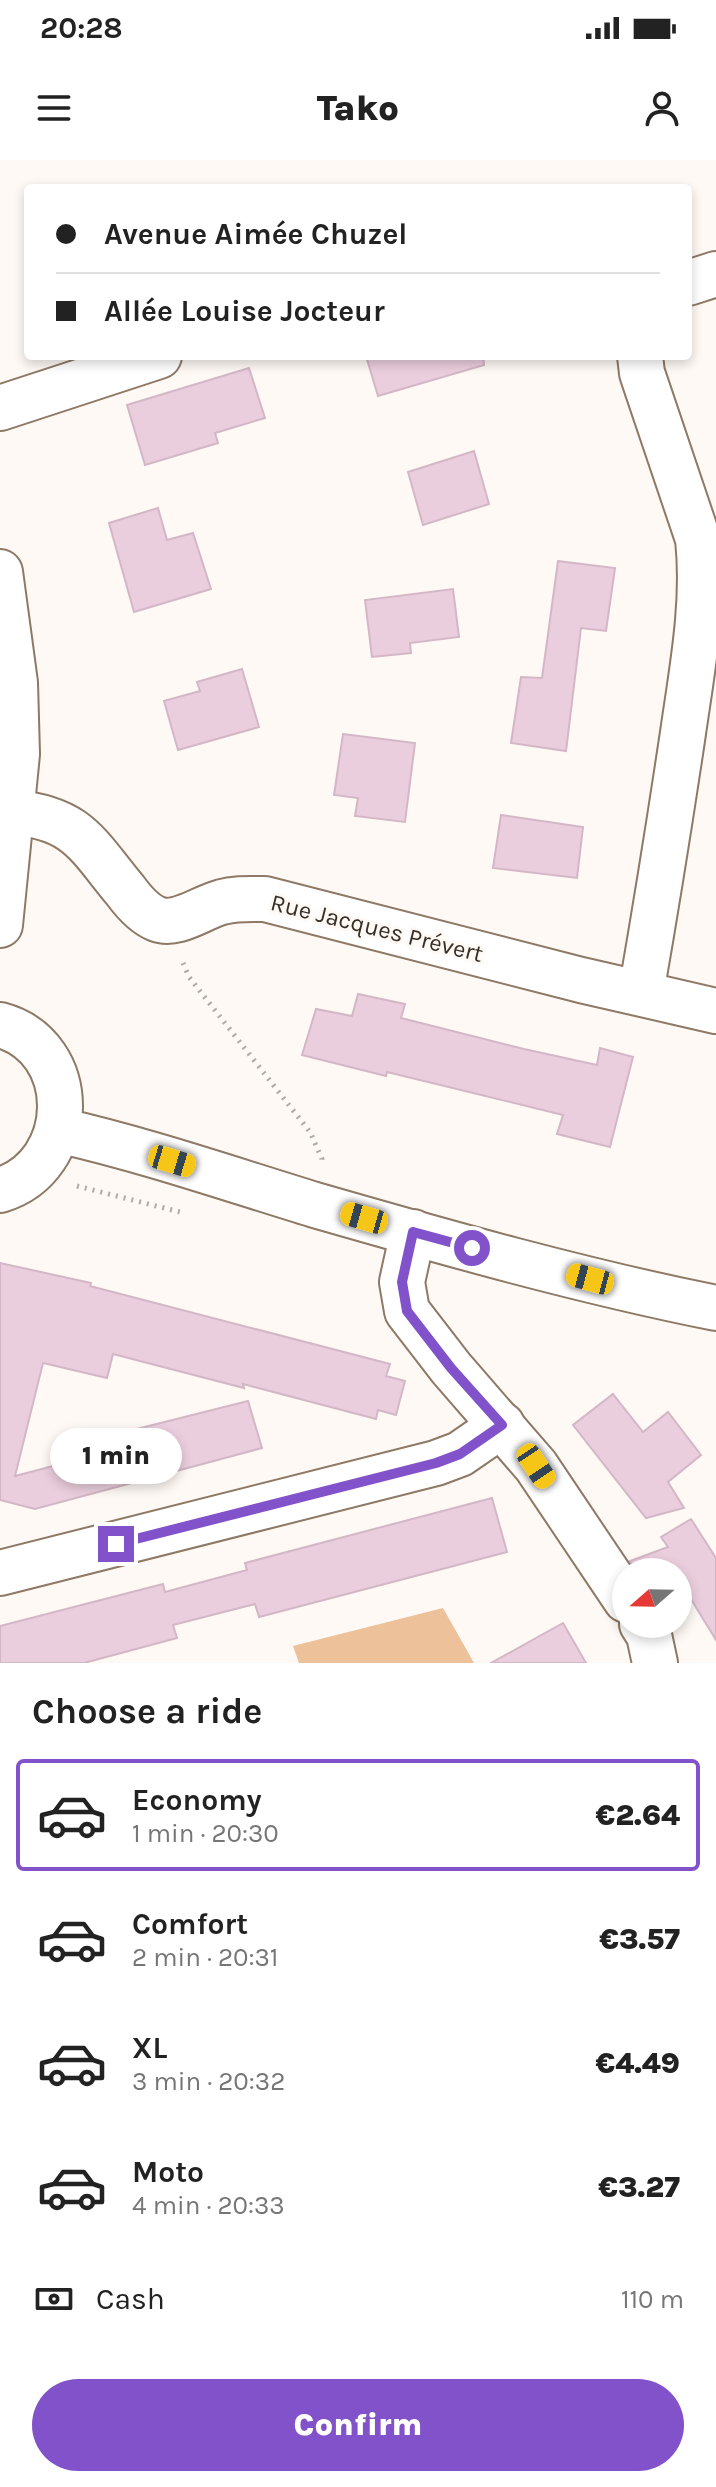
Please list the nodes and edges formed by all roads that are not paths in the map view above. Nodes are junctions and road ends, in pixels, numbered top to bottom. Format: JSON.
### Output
{"nodes":[{"id":1,"x":716,"y":274,"type":"edge"},
{"id":2,"x":692,"y":282,"type":"edge"},
{"id":3,"x":147,"y":360,"type":"edge"},
{"id":4,"x":640,"y":360,"type":"edge"},
{"id":5,"x":0,"y":408,"type":"edge"},
{"id":6,"x":0,"y":572,"type":"edge"},
{"id":7,"x":13,"y":812,"type":"junction"},
{"id":8,"x":0,"y":925,"type":"edge"},
{"id":9,"x":641,"y":993,"type":"junction"},
{"id":10,"x":716,"y":1011,"type":"edge"},
{"id":11,"x":0,"y":1025,"type":"edge"},
{"id":12,"x":58,"y":1130,"type":"junction"},
{"id":13,"x":0,"y":1190,"type":"edge"},
{"id":14,"x":413,"y":1232,"type":"junction"},
{"id":15,"x":716,"y":1308,"type":"edge"},
{"id":16,"x":502,"y":1425,"type":"junction"},
{"id":17,"x":0,"y":1573,"type":"edge"},
{"id":18,"x":612,"y":1579,"type":"edge"},
{"id":19,"x":650,"y":1638,"type":"edge"},
{"id":20,"x":655,"y":1663,"type":"edge"}],
"edges":[{"from":1,"to":2,"type":"street"},
{"from":3,"to":5,"type":"street"},
{"from":4,"to":9,"type":"street"},
{"from":6,"to":7,"type":"street"},
{"from":7,"to":8,"type":"street"},
{"from":7,"to":9,"type":"street","name":"Rue Jacques Prévert"},
{"from":9,"to":10,"type":"street","name":"Rue Jacques Prévert"},
{"from":11,"to":12,"type":"street"},
{"from":12,"to":13,"type":"street"},
{"from":12,"to":14,"type":"street"},
{"from":14,"to":15,"type":"street"},
{"from":14,"to":16,"type":"street"},
{"from":16,"to":17,"type":"street"},
{"from":16,"to":18,"type":"street"},
{"from":19,"to":20,"type":"street"}]}
